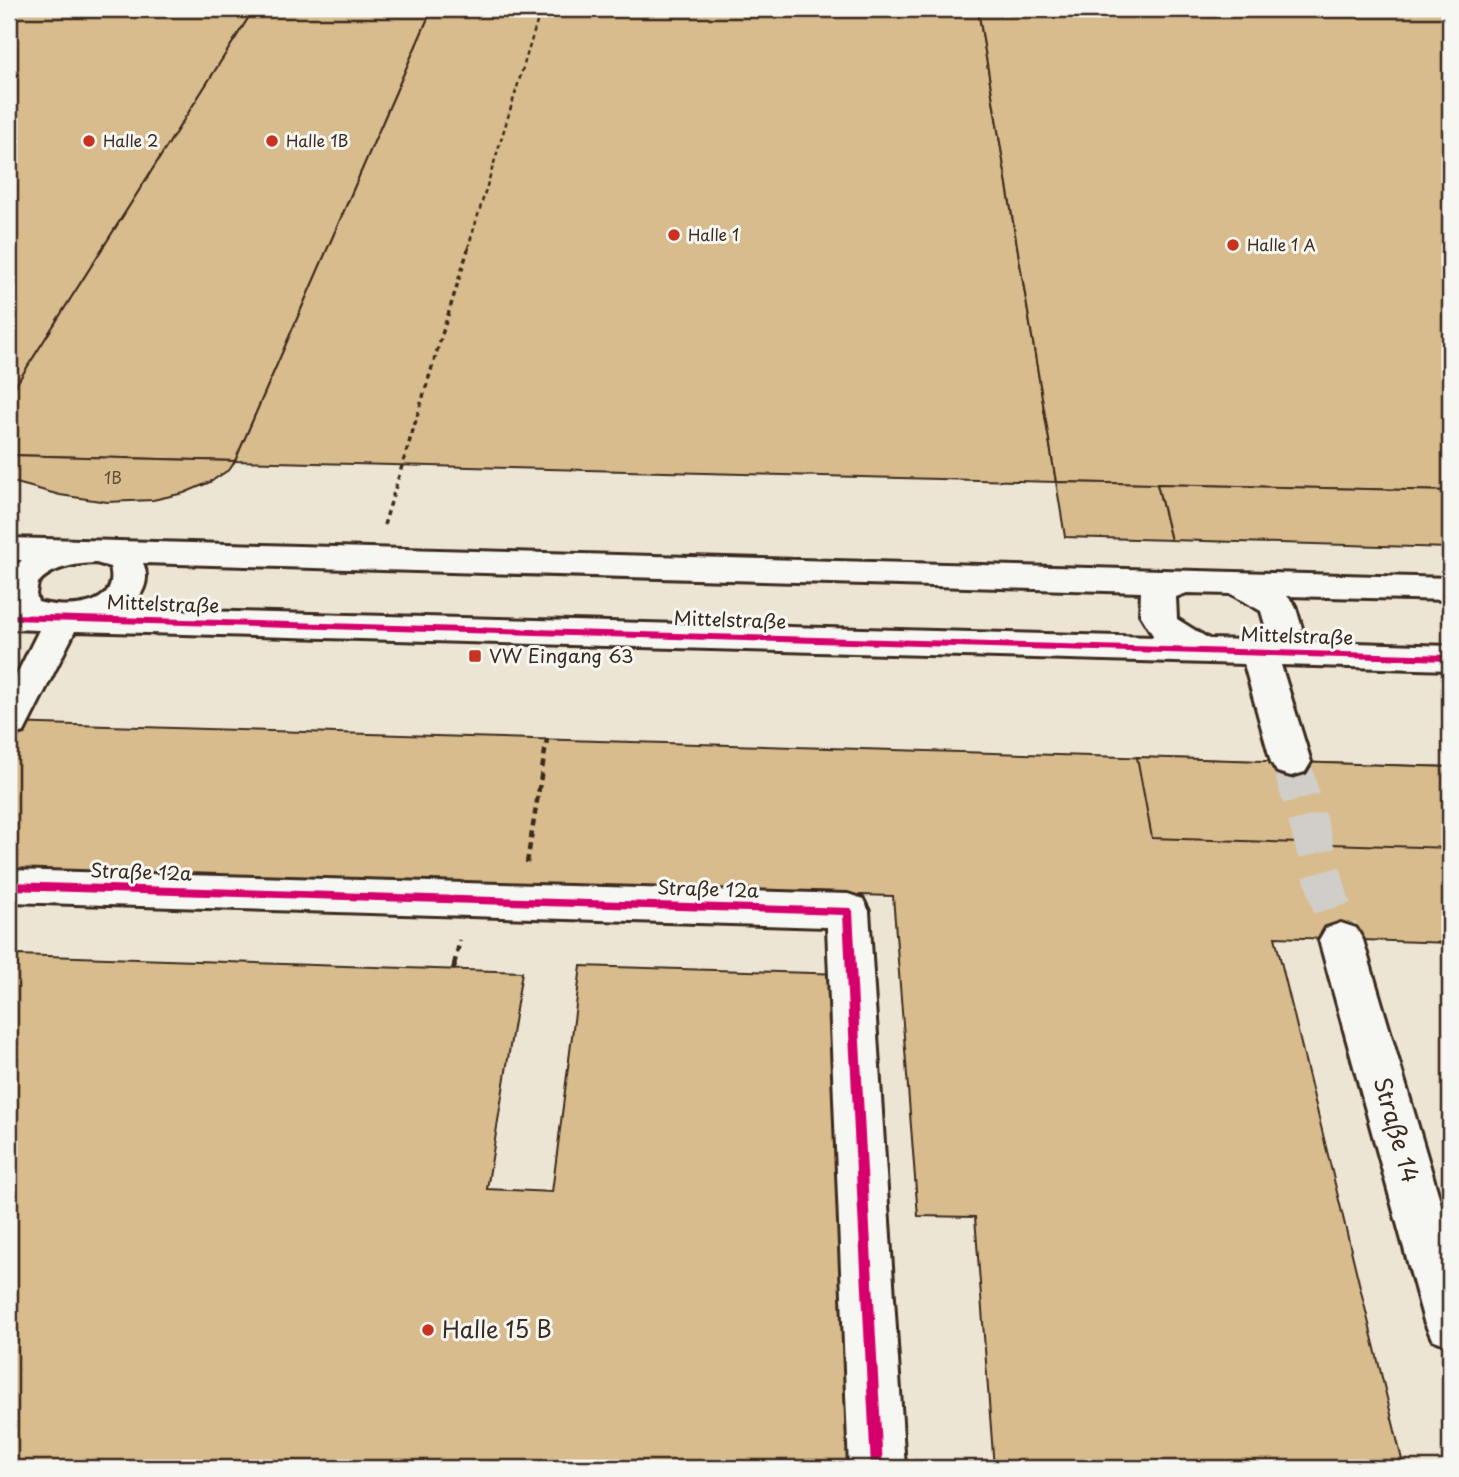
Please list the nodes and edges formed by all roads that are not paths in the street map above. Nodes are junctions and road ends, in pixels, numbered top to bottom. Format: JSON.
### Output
{"nodes":[{"id":1,"x":9,"y":549,"type":"edge"},
{"id":2,"x":96,"y":552,"type":"junction"},
{"id":3,"x":1183,"y":582,"type":"junction"},
{"id":4,"x":1238,"y":583,"type":"junction"},
{"id":5,"x":1450,"y":589,"type":"edge"},
{"id":6,"x":9,"y":617,"type":"edge"},
{"id":7,"x":63,"y":618,"type":"junction"},
{"id":8,"x":1200,"y":650,"type":"junction"},
{"id":9,"x":1259,"y":652,"type":"junction"},
{"id":10,"x":1450,"y":658,"type":"edge"},
{"id":11,"x":10,"y":723,"type":"edge"},
{"id":12,"x":1291,"y":762,"type":"tunnel mouth"},
{"id":13,"x":9,"y":886,"type":"edge"},
{"id":14,"x":1341,"y":940,"type":"tunnel mouth"},
{"id":15,"x":1450,"y":1321,"type":"edge"},
{"id":16,"x":877,"y":1468,"type":"edge"}],
"edges":[{"from":1,"to":2,"type":"street"},
{"from":2,"to":3,"type":"street"},
{"from":2,"to":7,"type":"street"},
{"from":2,"to":7,"type":"street"},
{"from":3,"to":4,"type":"street"},
{"from":3,"to":8,"type":"street"},
{"from":4,"to":5,"type":"street"},
{"from":4,"to":9,"type":"street"},
{"from":6,"to":7,"type":"street","name":"Mittelstraße"},
{"from":7,"to":8,"type":"street","name":"Mittelstraße"},
{"from":7,"to":11,"type":"street"},
{"from":8,"to":9,"type":"street","name":"Mittelstraße"},
{"from":9,"to":10,"type":"street","name":"Mittelstraße"},
{"from":9,"to":12,"type":"street"},
{"from":13,"to":16,"type":"street","name":"Straße 12a"},
{"from":14,"to":15,"type":"street","name":"Straße 14"}]}
